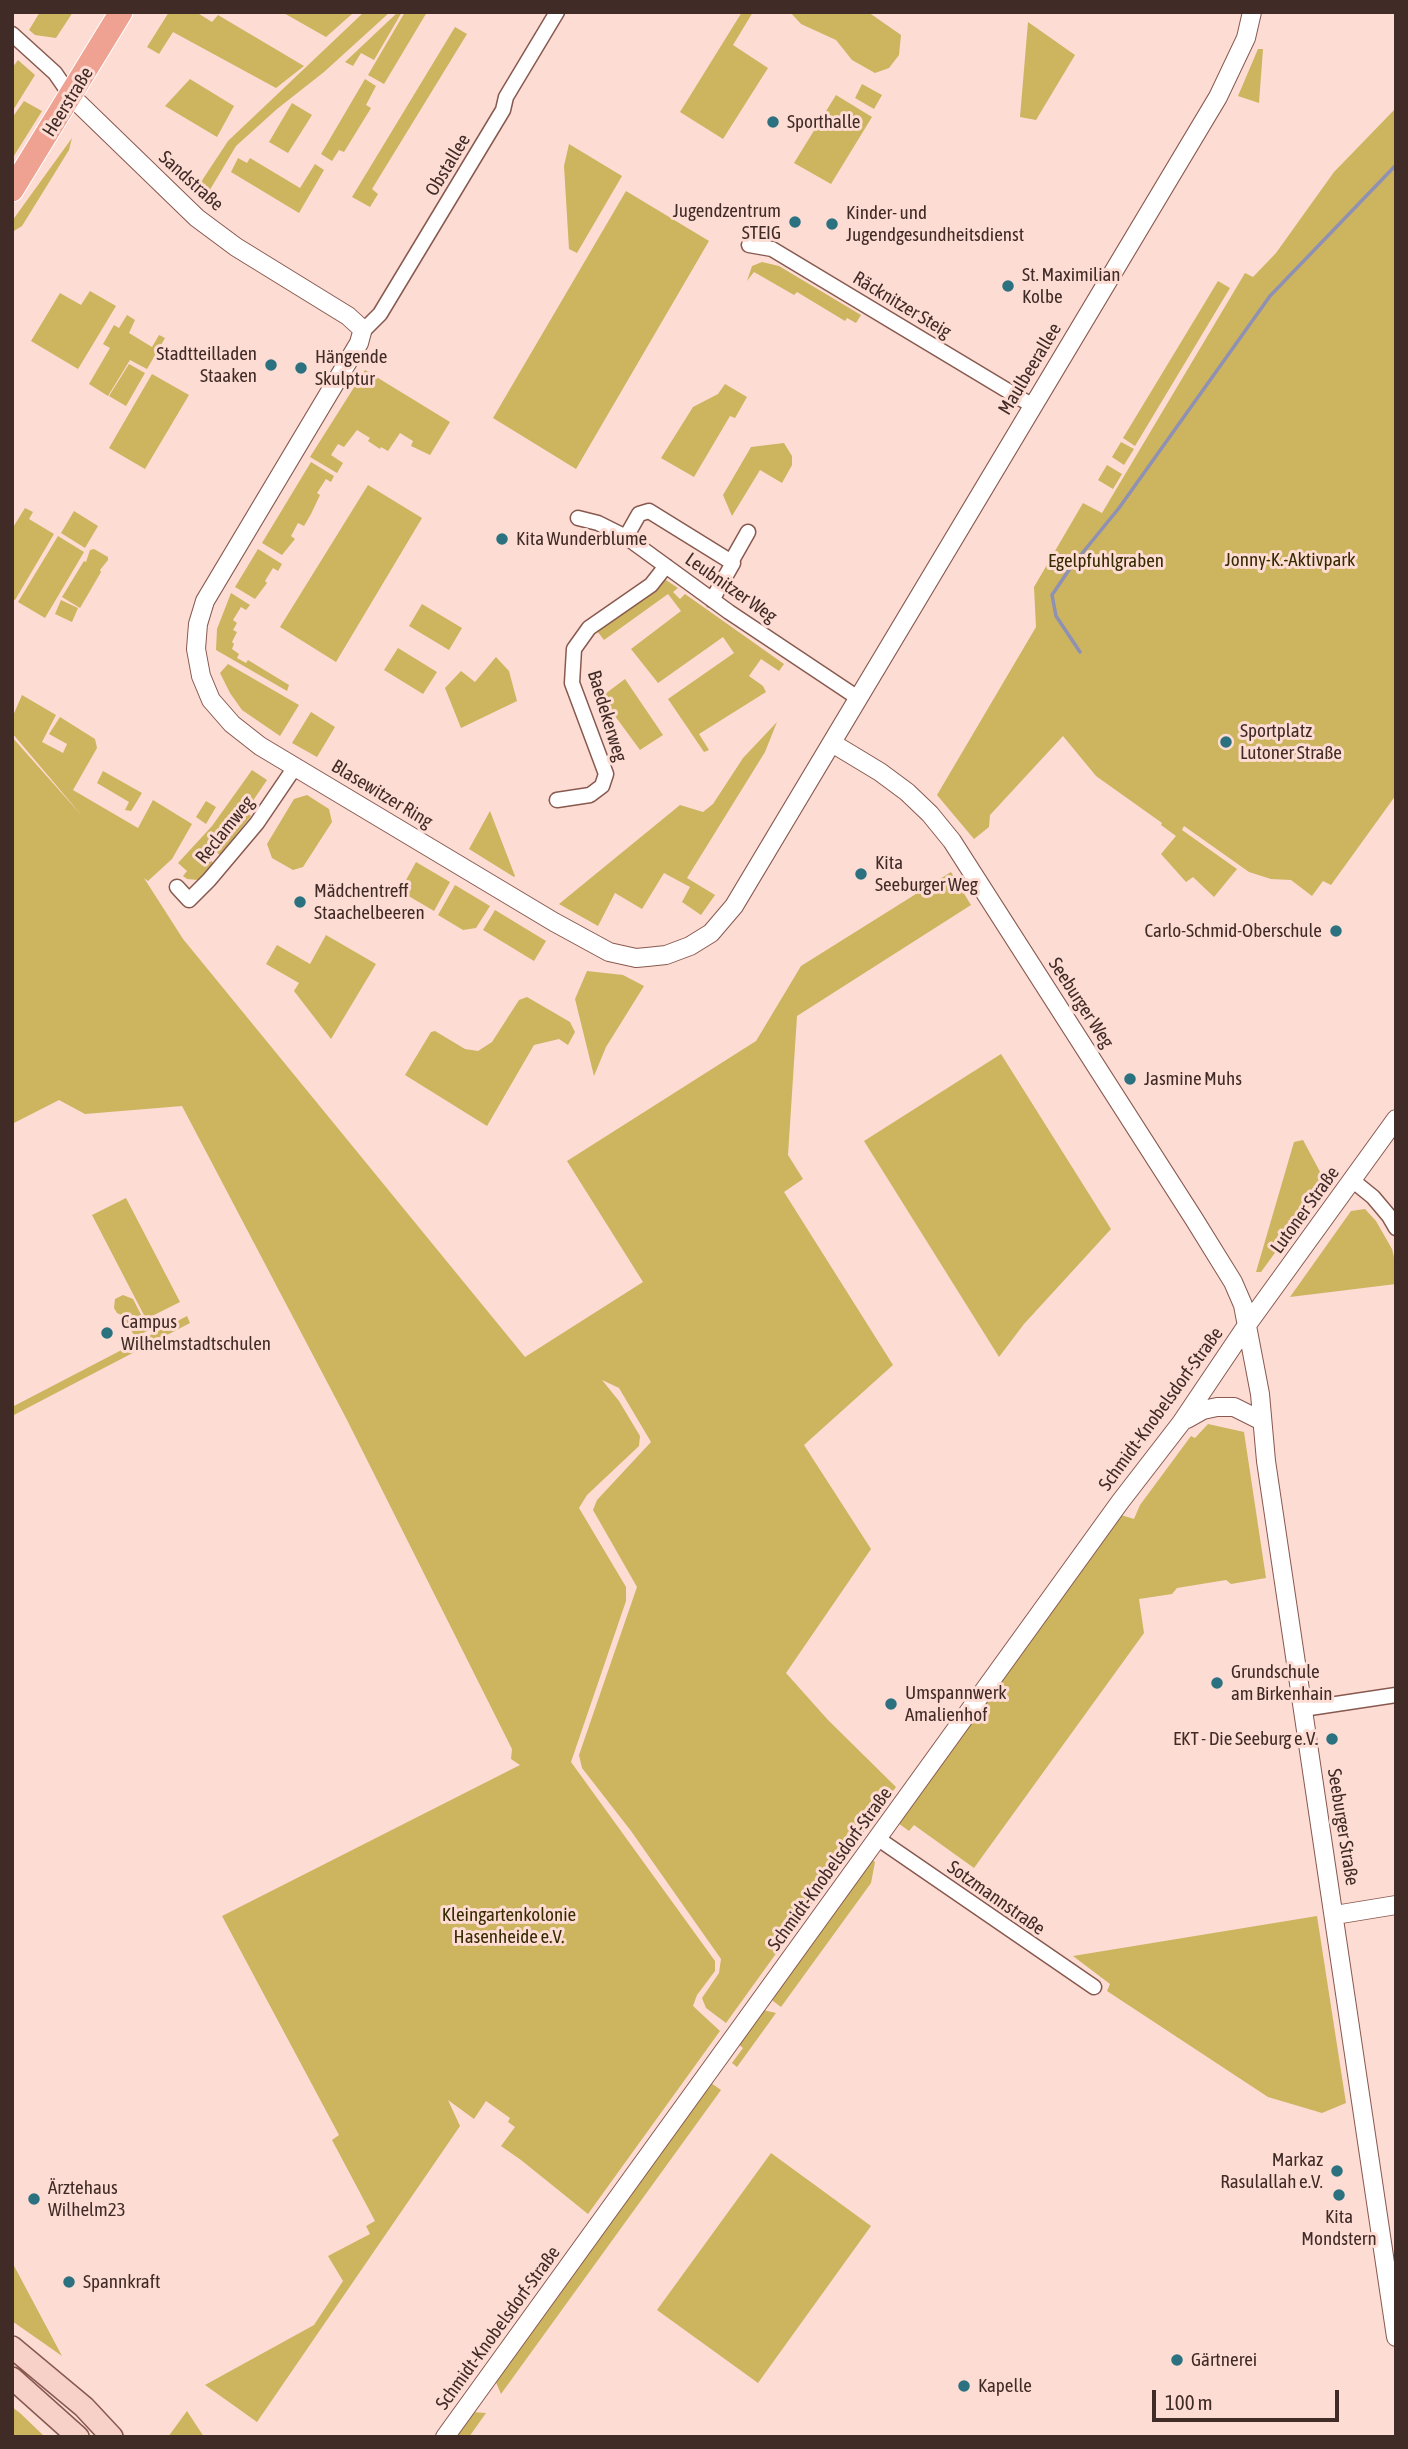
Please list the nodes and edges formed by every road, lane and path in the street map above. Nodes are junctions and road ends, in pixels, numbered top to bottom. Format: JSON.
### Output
{"nodes":[{"id":1,"x":121,"y":12,"type":"edge"},
{"id":2,"x":557,"y":12,"type":"edge"},
{"id":3,"x":1252,"y":12,"type":"edge"},
{"id":4,"x":12,"y":34,"type":"edge"},
{"id":5,"x":71,"y":96,"type":"junction"},
{"id":6,"x":12,"y":190,"type":"edge"},
{"id":7,"x":749,"y":246,"type":"dead end"},
{"id":8,"x":362,"y":332,"type":"junction"},
{"id":9,"x":1032,"y":406,"type":"junction"},
{"id":10,"x":578,"y":518,"type":"dead end"},
{"id":11,"x":748,"y":532,"type":"dead end"},
{"id":12,"x":626,"y":537,"type":"junction"},
{"id":13,"x":731,"y":562,"type":"junction"},
{"id":14,"x":666,"y":566,"type":"junction"},
{"id":15,"x":712,"y":600,"type":"junction"},
{"id":16,"x":858,"y":698,"type":"junction"},
{"id":17,"x":832,"y":743,"type":"junction"},
{"id":18,"x":295,"y":766,"type":"junction"},
{"id":19,"x":557,"y":800,"type":"dead end"},
{"id":20,"x":177,"y":887,"type":"dead end"},
{"id":21,"x":1396,"y":1119,"type":"edge"},
{"id":22,"x":1352,"y":1181,"type":"junction"},
{"id":23,"x":1396,"y":1228,"type":"edge"},
{"id":24,"x":1247,"y":1325,"type":"junction"},
{"id":25,"x":1262,"y":1421,"type":"junction"},
{"id":26,"x":1181,"y":1423,"type":"junction"},
{"id":27,"x":1396,"y":1695,"type":"edge"},
{"id":28,"x":1303,"y":1709,"type":"junction"},
{"id":29,"x":877,"y":1838,"type":"junction"},
{"id":30,"x":1396,"y":1905,"type":"edge"},
{"id":31,"x":1335,"y":1915,"type":"junction"},
{"id":32,"x":1094,"y":1987,"type":"dead end"},
{"id":33,"x":1396,"y":2337,"type":"edge"},
{"id":34,"x":12,"y":2347,"type":"edge"},
{"id":35,"x":49,"y":2375,"type":"junction"},
{"id":36,"x":12,"y":2378,"type":"edge"},
{"id":37,"x":33,"y":2394,"type":"junction"},
{"id":38,"x":78,"y":2437,"type":"edge"},
{"id":39,"x":112,"y":2437,"type":"edge"},
{"id":40,"x":445,"y":2437,"type":"edge"}],
"edges":[{"from":1,"to":5,"type":"main road","name":"Heerstraße"},
{"from":2,"to":8,"type":"street","name":"Obstallee"},
{"from":3,"to":9,"type":"street","name":"Maulbeerallee"},
{"from":4,"to":5,"type":"street","name":"Sandstraße"},
{"from":5,"to":6,"type":"main road","name":"Heerstraße"},
{"from":5,"to":8,"type":"street","name":"Sandstraße"},
{"from":7,"to":9,"type":"street","name":"Räcknitzer Steig"},
{"from":8,"to":18,"type":"street","name":"Blasewitzer Ring"},
{"from":9,"to":16,"type":"street","name":"Maulbeerallee"},
{"from":10,"to":12,"type":"street","name":"Leubnitzer Weg"},
{"from":11,"to":13,"type":"street"},
{"from":12,"to":13,"type":"street"},
{"from":12,"to":14,"type":"street","name":"Leubnitzer Weg"},
{"from":13,"to":15,"type":"street"},
{"from":14,"to":15,"type":"street","name":"Leubnitzer Weg"},
{"from":14,"to":19,"type":"street","name":"Baedekerweg"},
{"from":15,"to":16,"type":"street","name":"Leubnitzer Weg"},
{"from":16,"to":17,"type":"street","name":"Maulbeerallee"},
{"from":17,"to":18,"type":"street","name":"Blasewitzer Ring"},
{"from":17,"to":24,"type":"street","name":"Seeburger Weg"},
{"from":18,"to":20,"type":"street","name":"Reclamweg"},
{"from":21,"to":22,"type":"street","name":"Lutoner Straße"},
{"from":22,"to":23,"type":"street"},
{"from":22,"to":24,"type":"street","name":"Lutoner Straße"},
{"from":24,"to":25,"type":"street","name":"Seeburger Straße"},
{"from":24,"to":26,"type":"street","name":"Schmidt-Knobelsdorf-Straße"},
{"from":25,"to":26,"type":"street"},
{"from":25,"to":28,"type":"street","name":"Seeburger Straße"},
{"from":26,"to":29,"type":"street","name":"Schmidt-Knobelsdorf-Straße"},
{"from":27,"to":28,"type":"street"},
{"from":28,"to":31,"type":"street","name":"Seeburger Straße"},
{"from":29,"to":32,"type":"street","name":"Sotzmannstraße"},
{"from":29,"to":40,"type":"street","name":"Schmidt-Knobelsdorf-Straße"},
{"from":30,"to":31,"type":"street"},
{"from":31,"to":33,"type":"street","name":"Seeburger Straße"},
{"from":34,"to":35,"type":"main road"},
{"from":35,"to":37,"type":"main road"},
{"from":35,"to":39,"type":"main road"},
{"from":36,"to":37,"type":"main road"},
{"from":37,"to":38,"type":"main road"}]}
